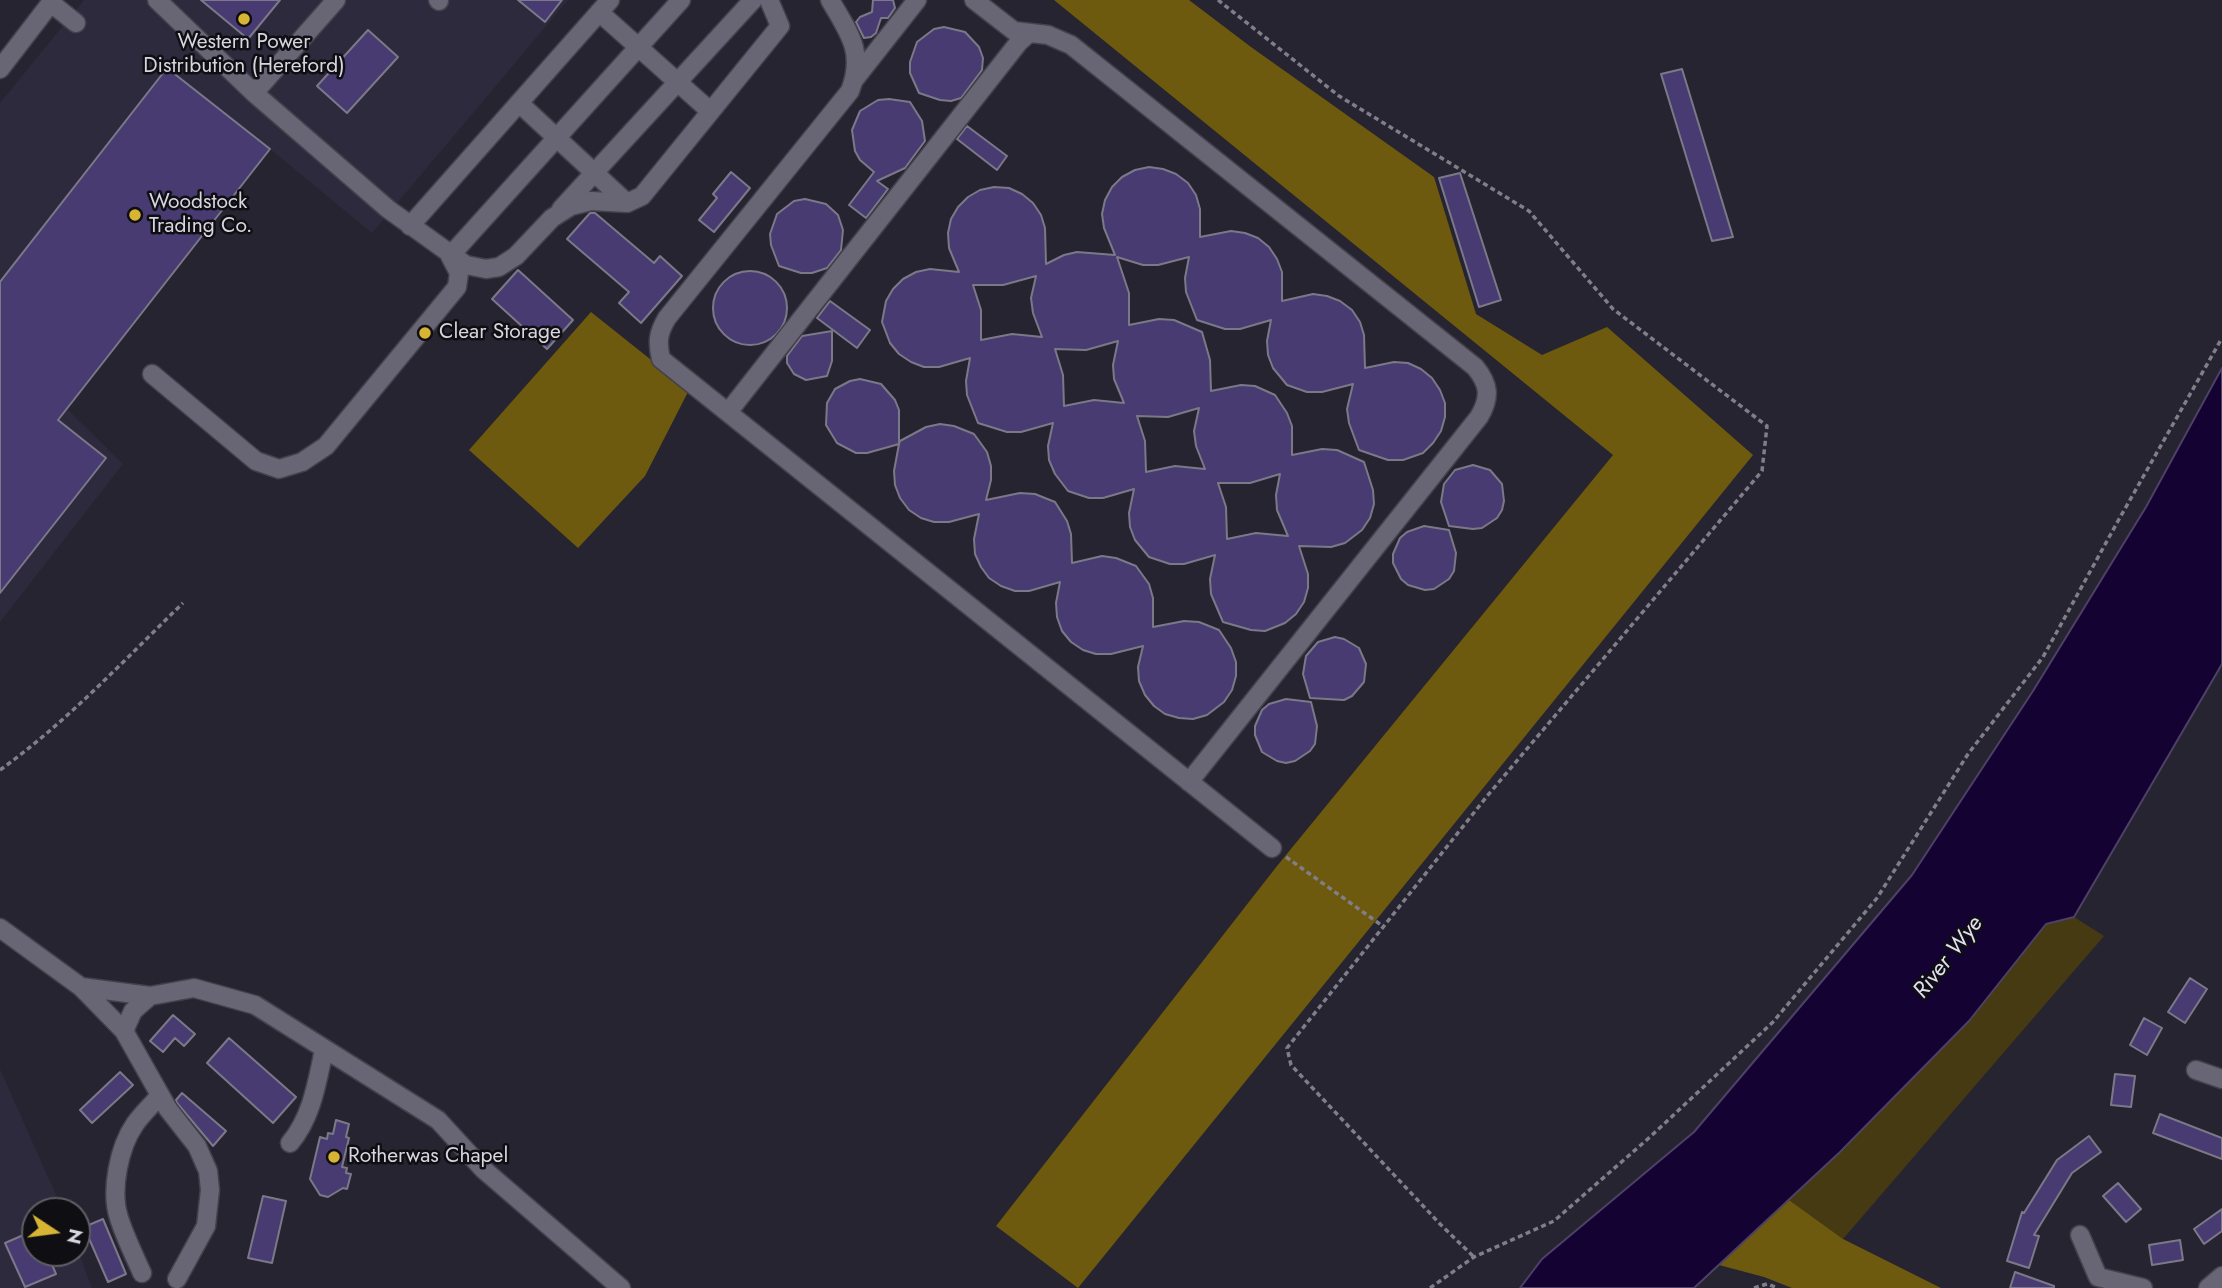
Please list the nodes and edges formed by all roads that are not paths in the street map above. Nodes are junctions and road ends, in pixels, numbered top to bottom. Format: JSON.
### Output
{"nodes":[{"id":1,"x":157,"y":0,"type":"edge"},
{"id":2,"x":336,"y":0,"type":"edge"},
{"id":3,"x":681,"y":0,"type":"edge"},
{"id":4,"x":753,"y":0,"type":"edge"},
{"id":5,"x":769,"y":0,"type":"edge"},
{"id":6,"x":830,"y":0,"type":"edge"},
{"id":7,"x":917,"y":0,"type":"edge"},
{"id":8,"x":974,"y":0,"type":"edge"},
{"id":9,"x":52,"y":1,"type":"edge"},
{"id":10,"x":605,"y":6,"type":"edge"},
{"id":11,"x":76,"y":23,"type":"dead end"},
{"id":12,"x":1029,"y":33,"type":"junction"},
{"id":13,"x":639,"y":47,"type":"junction"},
{"id":14,"x":0,"y":69,"type":"edge"},
{"id":15,"x":854,"y":79,"type":"junction"},
{"id":16,"x":678,"y":82,"type":"junction"},
{"id":17,"x":254,"y":93,"type":"junction"},
{"id":18,"x":519,"y":103,"type":"junction"},
{"id":19,"x":710,"y":111,"type":"junction"},
{"id":20,"x":557,"y":138,"type":"junction"},
{"id":21,"x":595,"y":173,"type":"junction"},
{"id":22,"x":627,"y":203,"type":"junction"},
{"id":23,"x":552,"y":218,"type":"junction"},
{"id":24,"x":410,"y":226,"type":"junction"},
{"id":25,"x":450,"y":256,"type":"junction"},
{"id":26,"x":152,"y":374,"type":"dead end"},
{"id":27,"x":729,"y":411,"type":"junction"},
{"id":28,"x":1189,"y":782,"type":"junction"},
{"id":29,"x":1272,"y":848,"type":"road end"},
{"id":30,"x":0,"y":928,"type":"edge"},
{"id":31,"x":81,"y":987,"type":"junction"},
{"id":32,"x":150,"y":996,"type":"junction"},
{"id":33,"x":124,"y":1031,"type":"junction"},
{"id":34,"x":324,"y":1050,"type":"junction"},
{"id":35,"x":2196,"y":1070,"type":"dead end"},
{"id":36,"x":2222,"y":1079,"type":"edge"},
{"id":37,"x":160,"y":1095,"type":"junction"},
{"id":38,"x":290,"y":1143,"type":"dead end"},
{"id":39,"x":2080,"y":1235,"type":"dead end"},
{"id":40,"x":142,"y":1273,"type":"dead end"},
{"id":41,"x":2222,"y":1276,"type":"edge"},
{"id":42,"x":177,"y":1279,"type":"dead end"},
{"id":43,"x":621,"y":1288,"type":"edge"},
{"id":44,"x":2143,"y":1288,"type":"edge"},
{"id":45,"x":2208,"y":1288,"type":"edge"}],
"edges":[{"from":1,"to":17,"type":"street"},
{"from":2,"to":17,"type":"street"},
{"from":3,"to":13,"type":"street"},
{"from":4,"to":16,"type":"street"},
{"from":5,"to":19,"type":"street"},
{"from":6,"to":15,"type":"street"},
{"from":7,"to":15,"type":"street"},
{"from":8,"to":12,"type":"street"},
{"from":9,"to":11,"type":"street"},
{"from":9,"to":14,"type":"street"},
{"from":10,"to":13,"type":"street"},
{"from":10,"to":18,"type":"street"},
{"from":12,"to":27,"type":"street"},
{"from":12,"to":28,"type":"street"},
{"from":13,"to":16,"type":"street"},
{"from":13,"to":20,"type":"street"},
{"from":15,"to":27,"type":"street"},
{"from":16,"to":19,"type":"street"},
{"from":16,"to":21,"type":"street"},
{"from":17,"to":24,"type":"street"},
{"from":18,"to":20,"type":"street"},
{"from":18,"to":24,"type":"street"},
{"from":19,"to":22,"type":"street"},
{"from":20,"to":21,"type":"street"},
{"from":20,"to":25,"type":"street"},
{"from":21,"to":22,"type":"street"},
{"from":21,"to":23,"type":"street"},
{"from":22,"to":23,"type":"street"},
{"from":23,"to":25,"type":"street"},
{"from":24,"to":25,"type":"street"},
{"from":25,"to":26,"type":"street"},
{"from":27,"to":28,"type":"street"},
{"from":28,"to":29,"type":"street"},
{"from":30,"to":31,"type":"street"},
{"from":31,"to":32,"type":"street"},
{"from":31,"to":33,"type":"street"},
{"from":32,"to":33,"type":"street"},
{"from":32,"to":34,"type":"street"},
{"from":33,"to":37,"type":"street"},
{"from":34,"to":38,"type":"street"},
{"from":34,"to":43,"type":"street"},
{"from":35,"to":36,"type":"street"},
{"from":37,"to":40,"type":"street"},
{"from":37,"to":42,"type":"street"},
{"from":39,"to":44,"type":"street"},
{"from":41,"to":45,"type":"street"}]}
